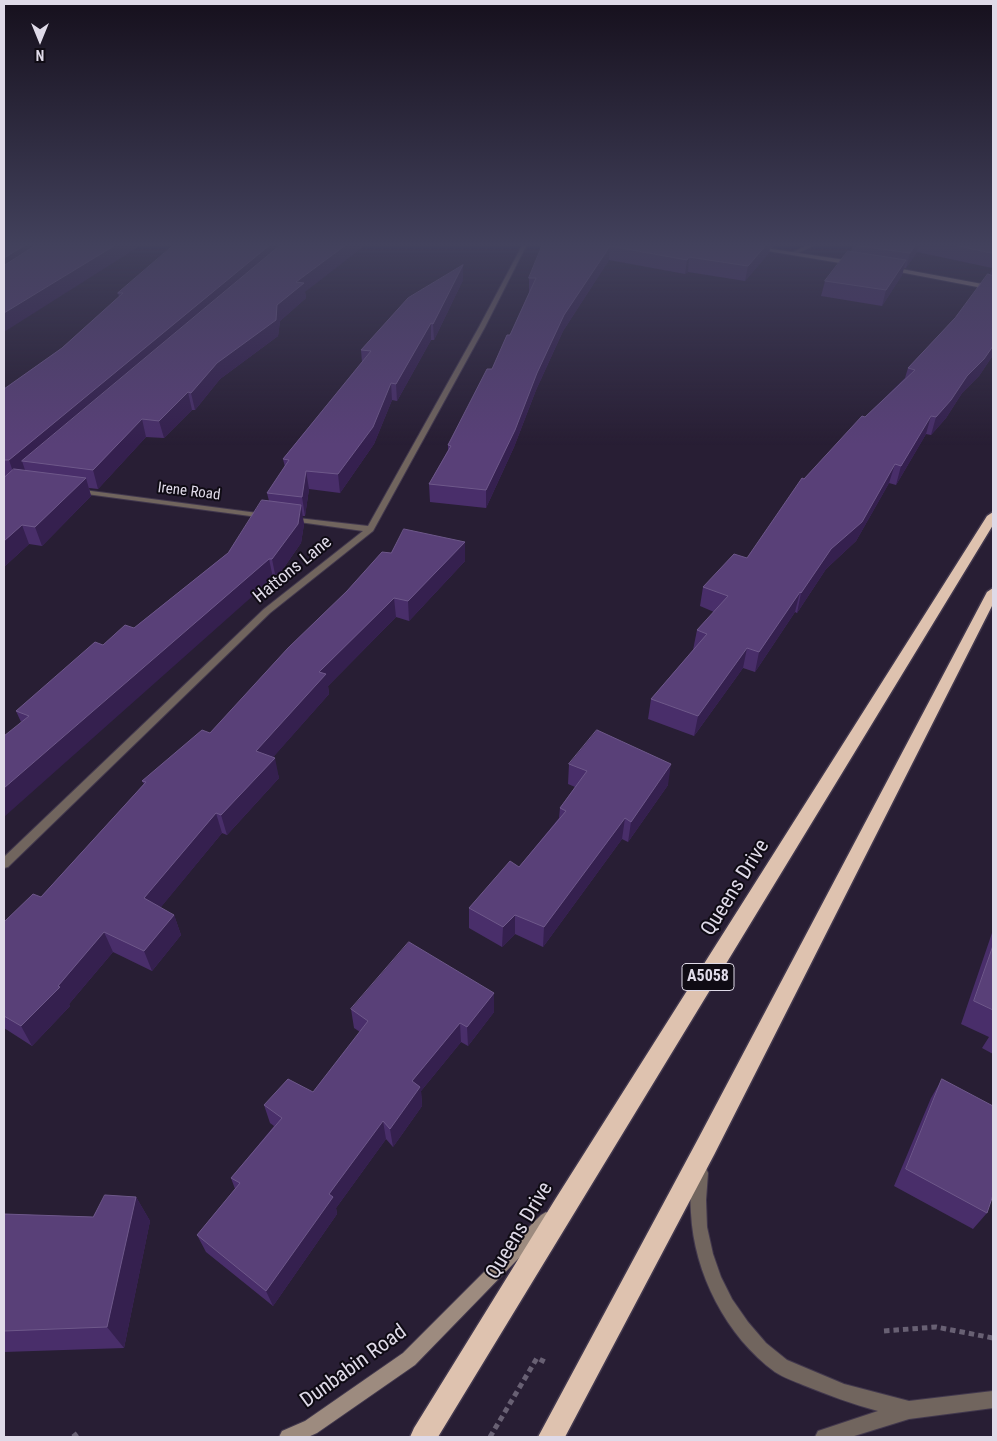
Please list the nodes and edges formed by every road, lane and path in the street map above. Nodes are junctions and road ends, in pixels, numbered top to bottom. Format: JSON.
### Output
{"nodes":[{"id":1,"x":490,"y":311,"type":"edge"},
{"id":2,"x":67,"y":490,"type":"edge"},
{"id":3,"x":993,"y":516,"type":"edge"},
{"id":4,"x":272,"y":517,"type":"edge"},
{"id":5,"x":282,"y":518,"type":"edge"},
{"id":6,"x":370,"y":529,"type":"junction"},
{"id":7,"x":993,"y":592,"type":"edge"},
{"id":8,"x":4,"y":864,"type":"edge"},
{"id":9,"x":706,"y":1147,"type":"junction"},
{"id":10,"x":568,"y":1198,"type":"junction"},
{"id":11,"x":884,"y":1331,"type":"dead end"},
{"id":12,"x":993,"y":1338,"type":"edge"},
{"id":13,"x":547,"y":1363,"type":"dead end"},
{"id":14,"x":993,"y":1400,"type":"edge"},
{"id":15,"x":909,"y":1410,"type":"junction"},
{"id":16,"x":288,"y":1437,"type":"edge"},
{"id":17,"x":422,"y":1437,"type":"edge"},
{"id":18,"x":490,"y":1437,"type":"edge"},
{"id":19,"x":551,"y":1437,"type":"edge"},
{"id":20,"x":824,"y":1437,"type":"edge"}],
"edges":[{"from":1,"to":6,"type":"street","name":"Hattons Lane"},
{"from":2,"to":4,"type":"street","name":"Irene Road"},
{"from":3,"to":10,"type":"highway","name":"Queens Drive","number":"A5058"},
{"from":5,"to":6,"type":"street"},
{"from":6,"to":8,"type":"street","name":"Hattons Lane"},
{"from":7,"to":9,"type":"highway"},
{"from":9,"to":15,"type":"street"},
{"from":9,"to":19,"type":"highway"},
{"from":10,"to":16,"type":"street","name":"Dunbabin Road"},
{"from":10,"to":17,"type":"highway","name":"Queens Drive","number":"A5058"},
{"from":11,"to":12,"type":"path"},
{"from":13,"to":18,"type":"path"},
{"from":14,"to":15,"type":"street"},
{"from":15,"to":20,"type":"street"}]}
